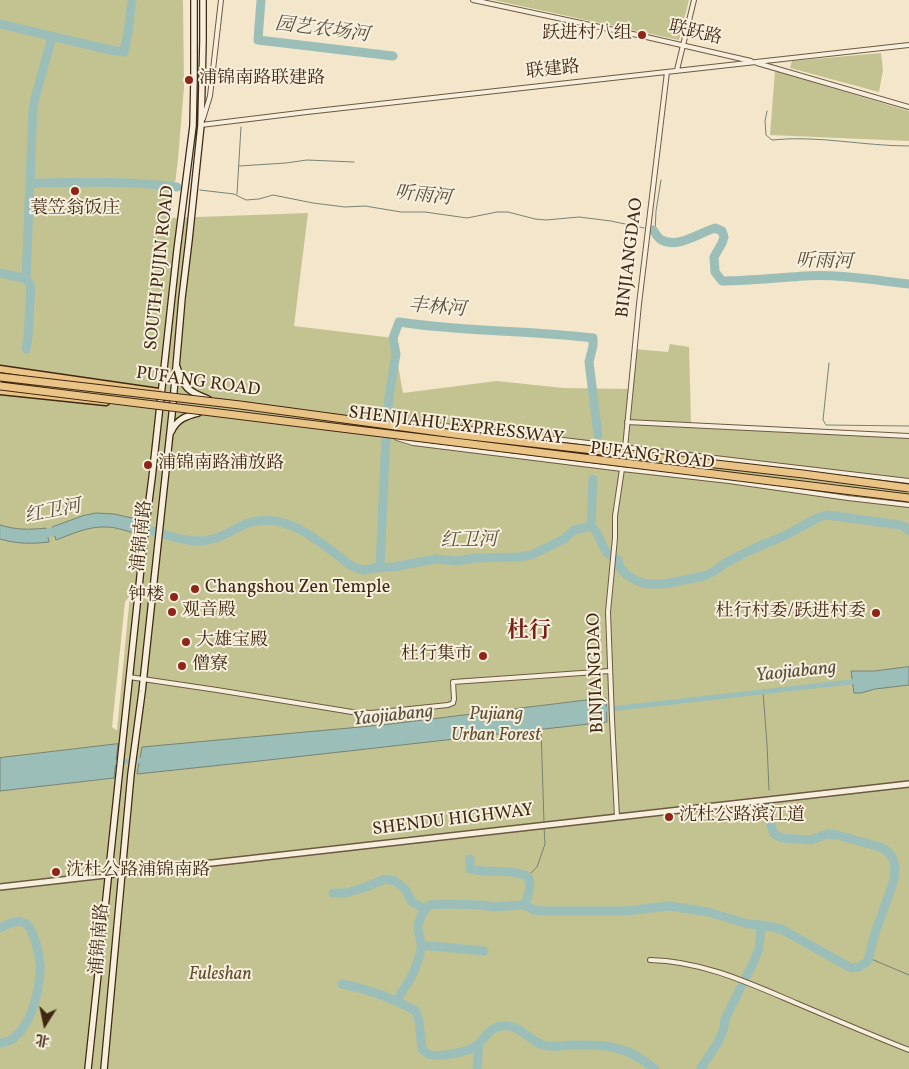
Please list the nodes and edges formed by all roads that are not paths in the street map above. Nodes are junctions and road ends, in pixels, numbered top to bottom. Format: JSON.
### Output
{"nodes":[{"id":1,"x":194,"y":0,"type":"edge"},
{"id":2,"x":203,"y":0,"type":"edge"},
{"id":3,"x":221,"y":0,"type":"edge"},
{"id":4,"x":473,"y":0,"type":"edge"},
{"id":5,"x":694,"y":0,"type":"edge"},
{"id":6,"x":909,"y":45,"type":"edge"},
{"id":7,"x":682,"y":46,"type":"junction"},
{"id":8,"x":755,"y":62,"type":"junction"},
{"id":9,"x":677,"y":70,"type":"junction"},
{"id":10,"x":667,"y":72,"type":"junction"},
{"id":11,"x":909,"y":107,"type":"edge"},
{"id":12,"x":201,"y":125,"type":"junction"},
{"id":13,"x":176,"y":363,"type":"junction"},
{"id":14,"x":0,"y":369,"type":"edge"},
{"id":15,"x":0,"y":377,"type":"edge"},
{"id":16,"x":0,"y":386,"type":"edge"},
{"id":17,"x":0,"y":391,"type":"edge"},
{"id":18,"x":162,"y":393,"type":"junction"},
{"id":19,"x":174,"y":394,"type":"junction"},
{"id":20,"x":208,"y":399,"type":"junction"},
{"id":21,"x":160,"y":408,"type":"junction"},
{"id":22,"x":172,"y":410,"type":"junction"},
{"id":23,"x":198,"y":413,"type":"junction"},
{"id":24,"x":628,"y":422,"type":"junction"},
{"id":25,"x":391,"y":424,"type":"junction"},
{"id":26,"x":169,"y":436,"type":"junction"},
{"id":27,"x":391,"y":436,"type":"junction"},
{"id":28,"x":909,"y":436,"type":"edge"},
{"id":29,"x":625,"y":448,"type":"junction"},
{"id":30,"x":622,"y":469,"type":"junction"},
{"id":31,"x":909,"y":481,"type":"edge"},
{"id":32,"x":909,"y":488,"type":"edge"},
{"id":33,"x":909,"y":499,"type":"edge"},
{"id":34,"x":909,"y":505,"type":"edge"},
{"id":35,"x":610,"y":671,"type":"junction"},
{"id":36,"x":129,"y":677,"type":"junction"},
{"id":37,"x":143,"y":679,"type":"junction"},
{"id":38,"x":909,"y":784,"type":"edge"},
{"id":39,"x":617,"y":817,"type":"junction"},
{"id":40,"x":122,"y":873,"type":"junction"},
{"id":41,"x":109,"y":874,"type":"junction"},
{"id":42,"x":0,"y":886,"type":"edge"},
{"id":43,"x":650,"y":960,"type":"dead end"},
{"id":44,"x":909,"y":1050,"type":"edge"},
{"id":45,"x":88,"y":1069,"type":"edge"},
{"id":46,"x":104,"y":1069,"type":"edge"}],
"edges":[{"from":1,"to":18,"type":"main road","name":"SOUTH PUJIN ROAD"},
{"from":2,"to":12,"type":"main road"},
{"from":3,"to":12,"type":"street"},
{"from":4,"to":7,"type":"street","name":"联跃路"},
{"from":5,"to":7,"type":"street"},
{"from":6,"to":8,"type":"street","name":"联建路"},
{"from":7,"to":8,"type":"street","name":"联跃路"},
{"from":7,"to":9,"type":"street"},
{"from":8,"to":9,"type":"street","name":"联建路"},
{"from":8,"to":11,"type":"street","name":"联跃路"},
{"from":9,"to":10,"type":"street","name":"联建路"},
{"from":10,"to":12,"type":"street","name":"联建路"},
{"from":10,"to":24,"type":"street","name":"BINJIANGDAO"},
{"from":12,"to":13,"type":"main road","name":"浦锦南路"},
{"from":13,"to":19,"type":"main road","name":"浦锦南路"},
{"from":13,"to":20,"type":"main road"},
{"from":14,"to":18,"type":"main road","name":"PUFANG ROAD"},
{"from":15,"to":32,"type":"highway","name":"SHENJIAHU EXPRESSWAY","bridge":true},
{"from":16,"to":33,"type":"highway","name":"SHENJIAHU EXPRESSWAY","bridge":true},
{"from":17,"to":21,"type":"main road","name":"PUFANG ROAD"},
{"from":18,"to":19,"type":"main road","name":"PUFANG ROAD"},
{"from":18,"to":21,"type":"main road","name":"SOUTH PUJIN ROAD"},
{"from":19,"to":20,"type":"main road","name":"PUFANG ROAD"},
{"from":19,"to":22,"type":"main road","name":"浦锦南路"},
{"from":20,"to":25,"type":"main road","name":"PUFANG ROAD","bridge":true},
{"from":21,"to":22,"type":"main road","name":"PUFANG ROAD"},
{"from":21,"to":36,"type":"main road","name":"SOUTH PUJIN ROAD"},
{"from":22,"to":23,"type":"main road","name":"PUFANG ROAD"},
{"from":22,"to":26,"type":"main road","name":"浦锦南路"},
{"from":23,"to":26,"type":"main road"},
{"from":23,"to":27,"type":"main road","name":"PUFANG ROAD","bridge":true},
{"from":24,"to":28,"type":"street"},
{"from":24,"to":29,"type":"street","name":"BINJIANGDAO"},
{"from":25,"to":29,"type":"street","name":"PUFANG ROAD"},
{"from":25,"to":32,"type":"main road","name":"PUFANG ROAD","bridge":true},
{"from":26,"to":37,"type":"main road","name":"浦锦南路"},
{"from":27,"to":30,"type":"street","name":"PUFANG ROAD"},
{"from":27,"to":33,"type":"main road","name":"PUFANG ROAD","bridge":true},
{"from":29,"to":31,"type":"street","name":"PUFANG ROAD"},
{"from":30,"to":34,"type":"street","name":"PUFANG ROAD"},
{"from":30,"to":35,"type":"street","name":"BINJIANGDAO"},
{"from":35,"to":37,"type":"street"},
{"from":35,"to":39,"type":"street","name":"BINJIANGDAO"},
{"from":36,"to":37,"type":"street"},
{"from":36,"to":41,"type":"main road","name":"SOUTH PUJIN ROAD"},
{"from":37,"to":40,"type":"main road","name":"浦锦南路"},
{"from":38,"to":39,"type":"street","name":"SHENDU HIGHWAY"},
{"from":39,"to":40,"type":"street","name":"SHENDU HIGHWAY"},
{"from":40,"to":41,"type":"street","name":"SHENDU HIGHWAY"},
{"from":40,"to":46,"type":"main road","name":"浦锦南路"},
{"from":41,"to":42,"type":"street","name":"SHENDU HIGHWAY"},
{"from":41,"to":45,"type":"main road"},
{"from":43,"to":44,"type":"street"}]}
